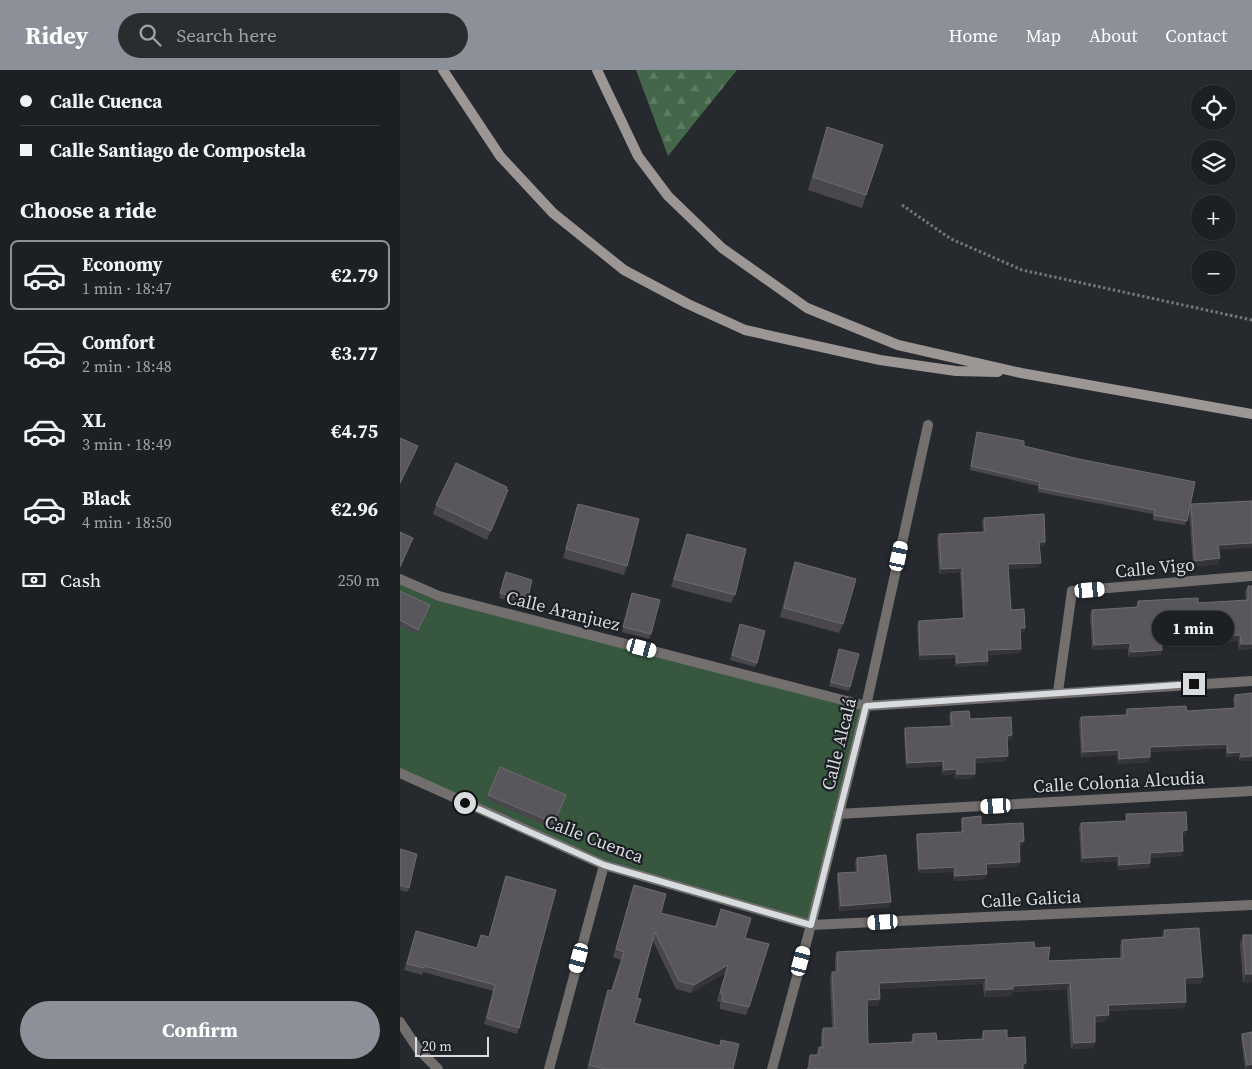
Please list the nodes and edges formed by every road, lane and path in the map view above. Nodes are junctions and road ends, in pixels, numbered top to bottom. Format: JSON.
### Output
{"nodes":[{"id":1,"x":443,"y":70,"type":"edge"},
{"id":2,"x":597,"y":70,"type":"edge"},
{"id":3,"x":902,"y":205,"type":"dead end"},
{"id":4,"x":1252,"y":320,"type":"edge"},
{"id":5,"x":1021,"y":373,"type":"junction"},
{"id":6,"x":1252,"y":414,"type":"edge"},
{"id":7,"x":928,"y":425,"type":"dead end"},
{"id":8,"x":1252,"y":576,"type":"edge"},
{"id":9,"x":400,"y":579,"type":"edge"},
{"id":10,"x":1252,"y":681,"type":"edge"},
{"id":11,"x":1058,"y":692,"type":"junction"},
{"id":12,"x":866,"y":706,"type":"junction"},
{"id":13,"x":400,"y":774,"type":"edge"},
{"id":14,"x":1252,"y":791,"type":"edge"},
{"id":15,"x":838,"y":814,"type":"junction"},
{"id":16,"x":604,"y":865,"type":"junction"},
{"id":17,"x":1252,"y":905,"type":"edge"},
{"id":18,"x":811,"y":925,"type":"junction"},
{"id":19,"x":400,"y":1022,"type":"edge"},
{"id":20,"x":438,"y":1069,"type":"edge"},
{"id":21,"x":549,"y":1069,"type":"edge"},
{"id":22,"x":772,"y":1069,"type":"edge"}],
"edges":[{"from":1,"to":5,"type":"street"},
{"from":2,"to":5,"type":"street"},
{"from":3,"to":4,"type":"path"},
{"from":5,"to":6,"type":"street"},
{"from":7,"to":12,"type":"street","name":"Calle Alcalá"},
{"from":8,"to":11,"type":"street","name":"Calle Vigo"},
{"from":9,"to":12,"type":"street","name":"Calle Aranjuez"},
{"from":10,"to":11,"type":"street","name":"Calle Aranjuez"},
{"from":11,"to":12,"type":"street","name":"Calle Aranjuez"},
{"from":12,"to":15,"type":"street","name":"Calle Alcalá"},
{"from":13,"to":16,"type":"street","name":"Calle Cuenca"},
{"from":14,"to":15,"type":"street","name":"Calle Colonia Alcudia"},
{"from":15,"to":18,"type":"street","name":"Calle Alcalá"},
{"from":16,"to":18,"type":"street","name":"Calle Cuenca"},
{"from":16,"to":21,"type":"street"},
{"from":17,"to":18,"type":"street","name":"Calle Galicia"},
{"from":18,"to":22,"type":"street","name":"Calle Alcalá"},
{"from":19,"to":20,"type":"street"}]}
